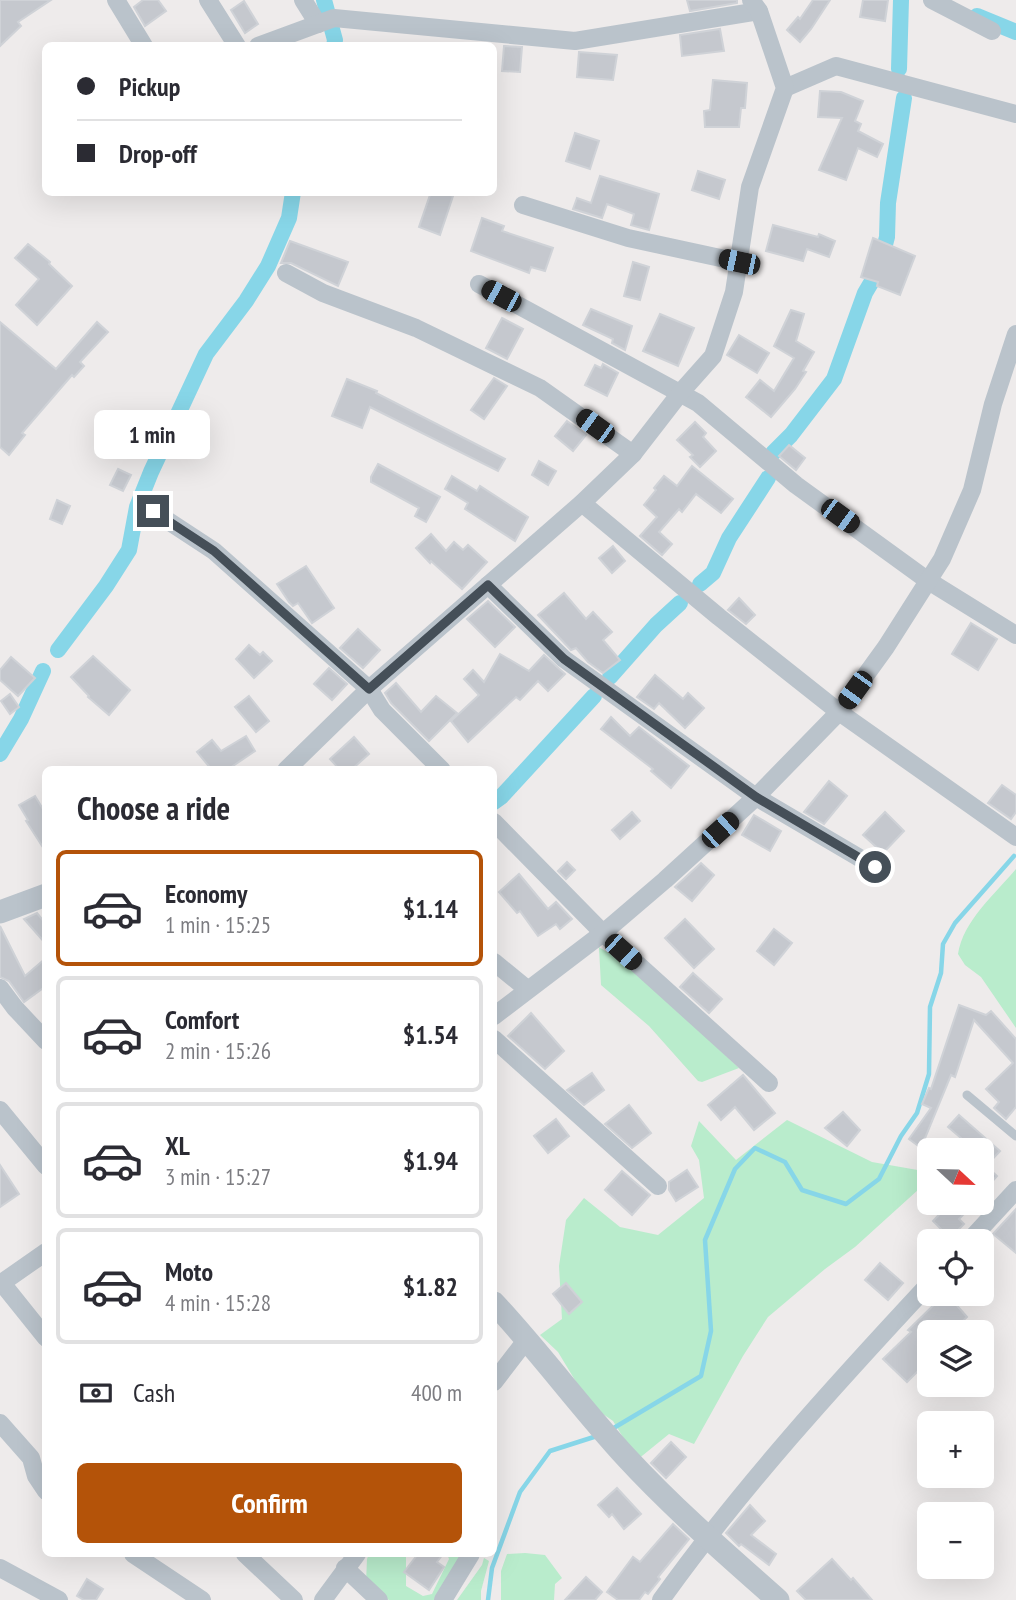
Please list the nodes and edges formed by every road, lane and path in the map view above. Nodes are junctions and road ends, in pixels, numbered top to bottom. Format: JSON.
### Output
{"nodes":[{"id":1,"x":116,"y":0,"type":"edge"},
{"id":2,"x":208,"y":0,"type":"edge"},
{"id":3,"x":303,"y":0,"type":"edge"},
{"id":4,"x":932,"y":0,"type":"edge"},
{"id":5,"x":755,"y":6,"type":"edge"},
{"id":6,"x":324,"y":22,"type":"junction"},
{"id":7,"x":992,"y":31,"type":"dead end"},
{"id":8,"x":142,"y":42,"type":"edge"},
{"id":9,"x":234,"y":42,"type":"edge"},
{"id":10,"x":269,"y":42,"type":"edge"},
{"id":11,"x":785,"y":88,"type":"junction"},
{"id":12,"x":1016,"y":114,"type":"edge"},
{"id":13,"x":523,"y":205,"type":"dead end"},
{"id":14,"x":739,"y":262,"type":"junction"},
{"id":15,"x":286,"y":273,"type":"dead end"},
{"id":16,"x":479,"y":284,"type":"dead end"},
{"id":17,"x":1016,"y":334,"type":"edge"},
{"id":18,"x":681,"y":392,"type":"junction"},
{"id":19,"x":634,"y":454,"type":"junction"},
{"id":20,"x":582,"y":503,"type":"junction"},
{"id":21,"x":153,"y":511,"type":"dead end"},
{"id":22,"x":927,"y":580,"type":"junction"},
{"id":23,"x":488,"y":585,"type":"junction"},
{"id":24,"x":1016,"y":635,"type":"edge"},
{"id":25,"x":369,"y":689,"type":"junction"},
{"id":26,"x":839,"y":712,"type":"junction"},
{"id":27,"x":290,"y":766,"type":"edge"},
{"id":28,"x":438,"y":766,"type":"edge"},
{"id":29,"x":756,"y":797,"type":"junction"},
{"id":30,"x":497,"y":825,"type":"edge"},
{"id":31,"x":1016,"y":837,"type":"edge"},
{"id":32,"x":875,"y":867,"type":"dead end"},
{"id":33,"x":42,"y":896,"type":"edge"},
{"id":34,"x":0,"y":912,"type":"edge"},
{"id":35,"x":603,"y":933,"type":"junction"},
{"id":36,"x":497,"y":964,"type":"edge"},
{"id":37,"x":0,"y":988,"type":"edge"},
{"id":38,"x":527,"y":989,"type":"junction"},
{"id":39,"x":497,"y":1014,"type":"edge"},
{"id":40,"x":42,"y":1037,"type":"edge"},
{"id":41,"x":497,"y":1042,"type":"edge"},
{"id":42,"x":769,"y":1083,"type":"dead end"},
{"id":43,"x":967,"y":1095,"type":"dead end"},
{"id":44,"x":0,"y":1110,"type":"edge"},
{"id":45,"x":1016,"y":1136,"type":"edge"},
{"id":46,"x":42,"y":1161,"type":"edge"},
{"id":47,"x":657,"y":1186,"type":"dead end"},
{"id":48,"x":1016,"y":1190,"type":"edge"},
{"id":49,"x":980,"y":1229,"type":"edge"},
{"id":50,"x":42,"y":1255,"type":"edge"},
{"id":51,"x":1,"y":1284,"type":"edge"},
{"id":52,"x":917,"y":1297,"type":"edge"},
{"id":53,"x":497,"y":1306,"type":"edge"},
{"id":54,"x":42,"y":1334,"type":"edge"},
{"id":55,"x":527,"y":1339,"type":"junction"},
{"id":56,"x":497,"y":1378,"type":"edge"},
{"id":57,"x":0,"y":1423,"type":"edge"},
{"id":58,"x":42,"y":1485,"type":"edge"},
{"id":59,"x":706,"y":1537,"type":"junction"},
{"id":60,"x":138,"y":1557,"type":"edge"},
{"id":61,"x":248,"y":1557,"type":"edge"},
{"id":62,"x":469,"y":1557,"type":"edge"},
{"id":63,"x":351,"y":1561,"type":"edge"},
{"id":64,"x":0,"y":1568,"type":"edge"},
{"id":65,"x":59,"y":1600,"type":"edge"},
{"id":66,"x":202,"y":1600,"type":"edge"},
{"id":67,"x":295,"y":1600,"type":"edge"},
{"id":68,"x":324,"y":1600,"type":"edge"},
{"id":69,"x":379,"y":1600,"type":"edge"},
{"id":70,"x":443,"y":1600,"type":"edge"},
{"id":71,"x":661,"y":1600,"type":"edge"},
{"id":72,"x":778,"y":1600,"type":"edge"}],
"edges":[{"from":1,"to":8,"type":"street"},
{"from":2,"to":9,"type":"street"},
{"from":3,"to":6,"type":"street"},
{"from":4,"to":7,"type":"street"},
{"from":5,"to":6,"type":"street"},
{"from":5,"to":11,"type":"street"},
{"from":6,"to":10,"type":"street"},
{"from":11,"to":12,"type":"street"},
{"from":11,"to":14,"type":"street"},
{"from":13,"to":14,"type":"street"},
{"from":14,"to":18,"type":"street"},
{"from":15,"to":19,"type":"street"},
{"from":16,"to":18,"type":"street"},
{"from":17,"to":22,"type":"street"},
{"from":18,"to":19,"type":"street"},
{"from":18,"to":22,"type":"street"},
{"from":19,"to":20,"type":"street"},
{"from":20,"to":23,"type":"street"},
{"from":20,"to":26,"type":"street"},
{"from":21,"to":25,"type":"street"},
{"from":22,"to":24,"type":"street"},
{"from":22,"to":26,"type":"street"},
{"from":23,"to":25,"type":"street"},
{"from":23,"to":29,"type":"street"},
{"from":25,"to":27,"type":"street"},
{"from":25,"to":28,"type":"street"},
{"from":26,"to":29,"type":"street"},
{"from":26,"to":31,"type":"street"},
{"from":29,"to":32,"type":"street"},
{"from":29,"to":35,"type":"street"},
{"from":30,"to":35,"type":"street"},
{"from":33,"to":34,"type":"street"},
{"from":35,"to":38,"type":"street"},
{"from":35,"to":42,"type":"street"},
{"from":36,"to":38,"type":"street"},
{"from":37,"to":40,"type":"street"},
{"from":38,"to":39,"type":"street"},
{"from":41,"to":47,"type":"street"},
{"from":43,"to":45,"type":"lane"},
{"from":44,"to":46,"type":"street"},
{"from":48,"to":49,"type":"street"},
{"from":50,"to":51,"type":"street"},
{"from":51,"to":54,"type":"street"},
{"from":52,"to":59,"type":"street"},
{"from":53,"to":55,"type":"street"},
{"from":55,"to":56,"type":"street"},
{"from":55,"to":59,"type":"street"},
{"from":57,"to":58,"type":"street"},
{"from":59,"to":71,"type":"street"},
{"from":59,"to":72,"type":"street"},
{"from":60,"to":66,"type":"street"},
{"from":61,"to":67,"type":"street"},
{"from":62,"to":70,"type":"street"},
{"from":63,"to":68,"type":"street"},
{"from":63,"to":69,"type":"street"},
{"from":64,"to":65,"type":"street"}]}
